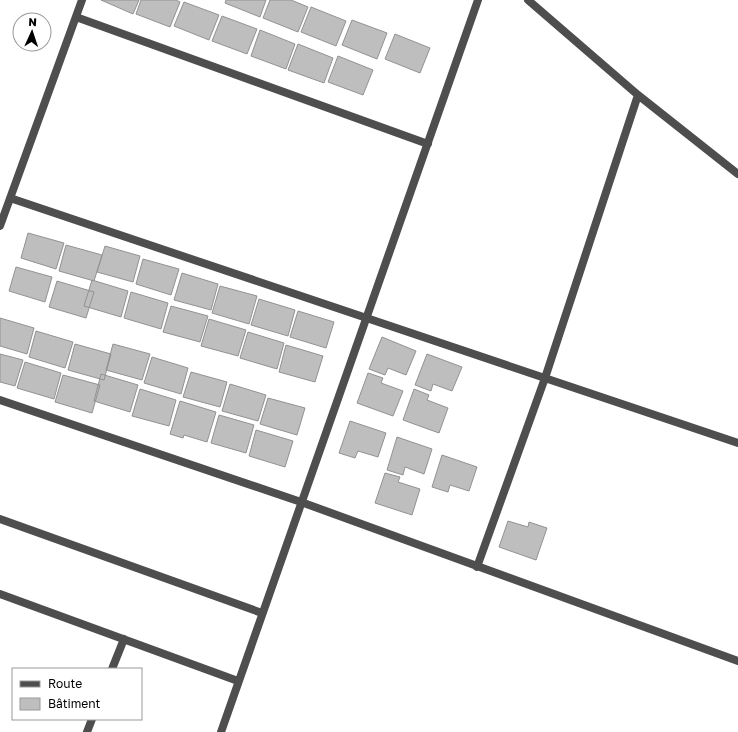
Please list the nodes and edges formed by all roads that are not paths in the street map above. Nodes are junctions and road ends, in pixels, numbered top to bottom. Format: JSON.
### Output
{"nodes":[{"id":1,"x":82,"y":0,"type":"edge"},
{"id":2,"x":478,"y":0,"type":"edge"},
{"id":3,"x":528,"y":0,"type":"edge"},
{"id":4,"x":76,"y":17,"type":"junction"},
{"id":5,"x":638,"y":95,"type":"junction"},
{"id":6,"x":428,"y":144,"type":"junction"},
{"id":7,"x":738,"y":174,"type":"edge"},
{"id":8,"x":10,"y":198,"type":"junction"},
{"id":9,"x":0,"y":226,"type":"edge"},
{"id":10,"x":366,"y":318,"type":"junction"},
{"id":11,"x":545,"y":378,"type":"junction"},
{"id":12,"x":0,"y":400,"type":"edge"},
{"id":13,"x":738,"y":443,"type":"edge"},
{"id":14,"x":301,"y":502,"type":"junction"},
{"id":15,"x":0,"y":519,"type":"edge"},
{"id":16,"x":477,"y":566,"type":"junction"},
{"id":17,"x":0,"y":594,"type":"edge"},
{"id":18,"x":262,"y":613,"type":"junction"},
{"id":19,"x":124,"y":639,"type":"junction"},
{"id":20,"x":738,"y":661,"type":"edge"},
{"id":21,"x":112,"y":668,"type":"edge"},
{"id":22,"x":238,"y":681,"type":"junction"},
{"id":23,"x":92,"y":720,"type":"edge"},
{"id":24,"x":87,"y":732,"type":"edge"},
{"id":25,"x":221,"y":732,"type":"edge"}],
"edges":[{"from":1,"to":4,"type":"street"},
{"from":2,"to":6,"type":"street"},
{"from":3,"to":5,"type":"street"},
{"from":4,"to":6,"type":"street"},
{"from":4,"to":8,"type":"street"},
{"from":5,"to":7,"type":"street"},
{"from":5,"to":11,"type":"street"},
{"from":6,"to":10,"type":"street"},
{"from":8,"to":9,"type":"street"},
{"from":8,"to":10,"type":"street"},
{"from":10,"to":11,"type":"street"},
{"from":10,"to":14,"type":"street"},
{"from":11,"to":13,"type":"street"},
{"from":11,"to":16,"type":"street"},
{"from":12,"to":14,"type":"street"},
{"from":14,"to":16,"type":"street"},
{"from":14,"to":18,"type":"street"},
{"from":15,"to":18,"type":"street"},
{"from":16,"to":20,"type":"street"},
{"from":17,"to":19,"type":"street"},
{"from":18,"to":22,"type":"street"},
{"from":19,"to":21,"type":"street"},
{"from":19,"to":22,"type":"street"},
{"from":22,"to":25,"type":"street"},
{"from":23,"to":24,"type":"street"}]}
